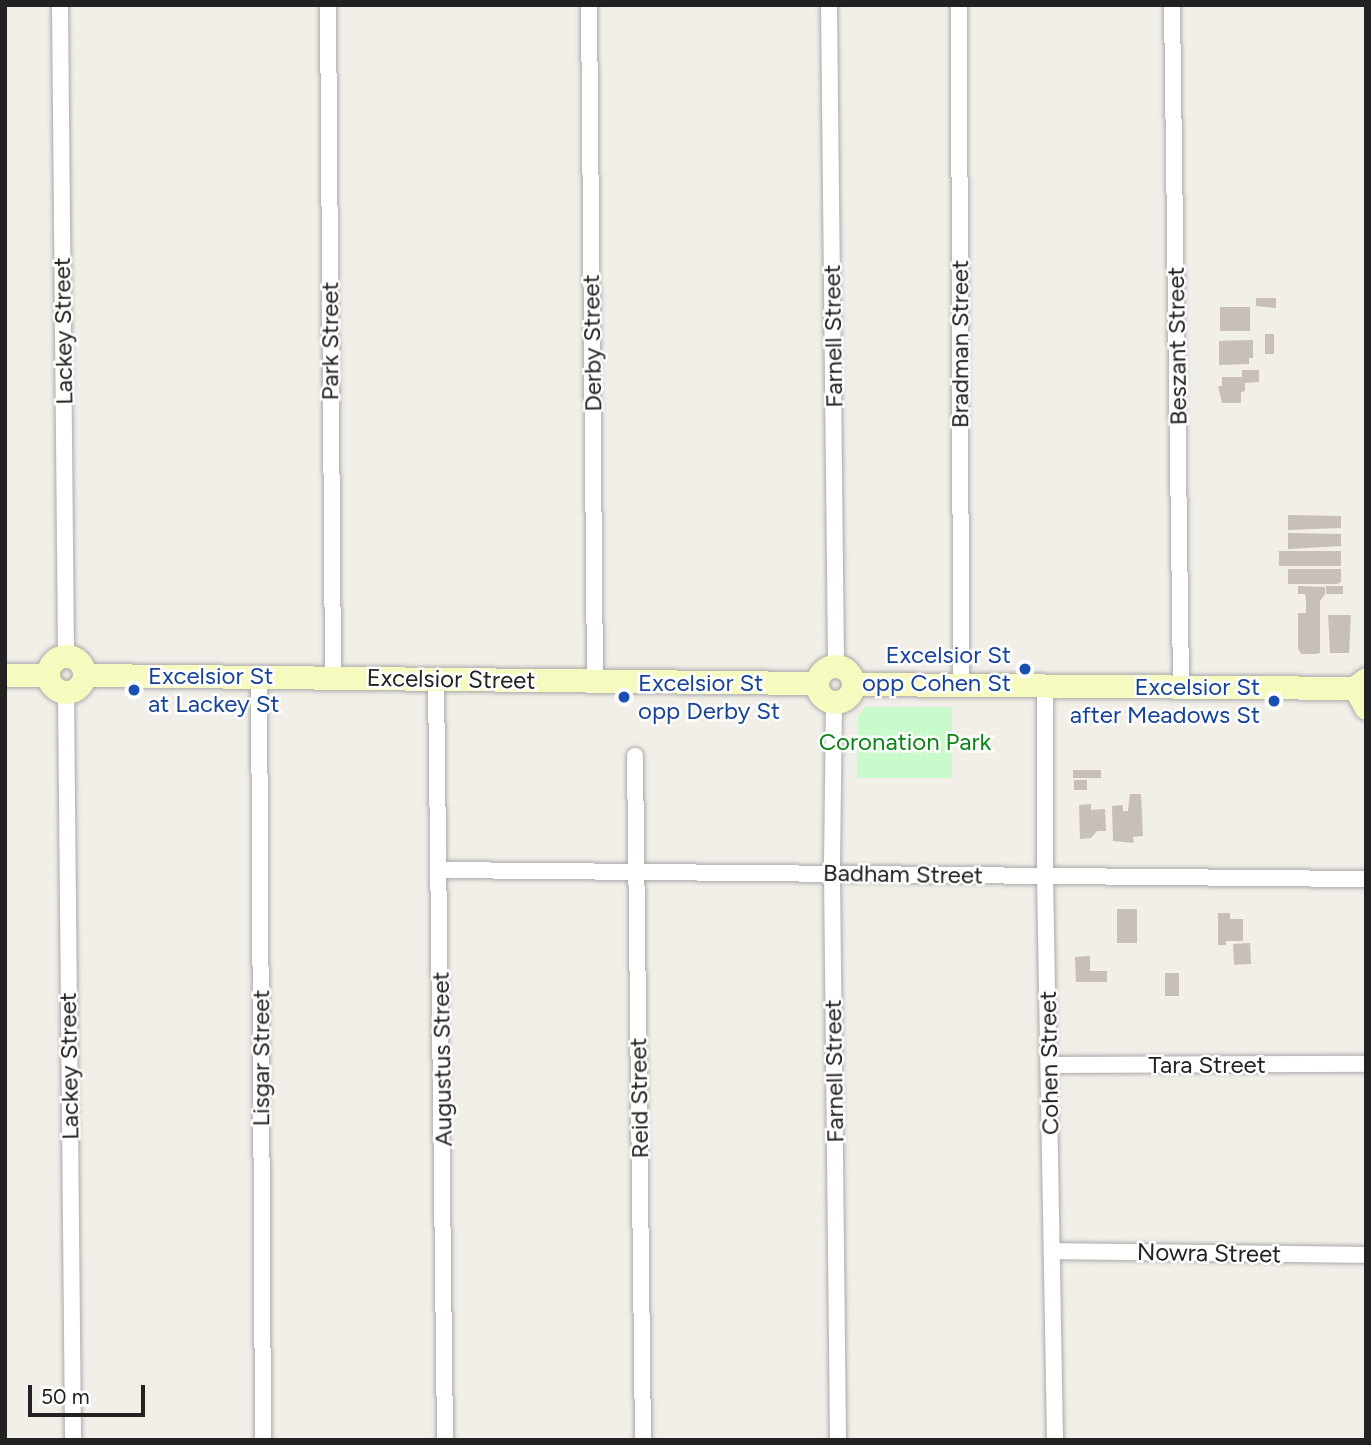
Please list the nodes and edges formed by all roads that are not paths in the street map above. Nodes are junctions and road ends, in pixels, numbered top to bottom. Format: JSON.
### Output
{"nodes":[{"id":1,"x":60,"y":5,"type":"edge"},
{"id":2,"x":328,"y":5,"type":"edge"},
{"id":3,"x":589,"y":5,"type":"edge"},
{"id":4,"x":829,"y":5,"type":"edge"},
{"id":5,"x":958,"y":5,"type":"edge"},
{"id":6,"x":1172,"y":5,"type":"edge"},
{"id":7,"x":66,"y":656,"type":"junction"},
{"id":8,"x":836,"y":666,"type":"junction"},
{"id":9,"x":5,"y":675,"type":"edge"},
{"id":10,"x":48,"y":675,"type":"junction"},
{"id":11,"x":85,"y":675,"type":"junction"},
{"id":12,"x":259,"y":677,"type":"junction"},
{"id":13,"x":333,"y":677,"type":"junction"},
{"id":14,"x":436,"y":679,"type":"junction"},
{"id":15,"x":596,"y":680,"type":"junction"},
{"id":16,"x":817,"y":683,"type":"junction"},
{"id":17,"x":961,"y":683,"type":"junction"},
{"id":18,"x":853,"y":684,"type":"junction"},
{"id":19,"x":1045,"y":685,"type":"junction"},
{"id":20,"x":1181,"y":686,"type":"junction"},
{"id":21,"x":1363,"y":692,"type":"edge"},
{"id":22,"x":66,"y":693,"type":"junction"},
{"id":23,"x":834,"y":702,"type":"junction"},
{"id":24,"x":635,"y":756,"type":"dead end"},
{"id":25,"x":440,"y":870,"type":"junction"},
{"id":26,"x":637,"y":872,"type":"junction"},
{"id":27,"x":832,"y":873,"type":"junction"},
{"id":28,"x":1045,"y":876,"type":"junction"},
{"id":29,"x":1366,"y":878,"type":"edge"},
{"id":30,"x":1366,"y":1064,"type":"edge"},
{"id":31,"x":1049,"y":1065,"type":"junction"},
{"id":32,"x":1052,"y":1251,"type":"junction"},
{"id":33,"x":1366,"y":1255,"type":"edge"},
{"id":34,"x":73,"y":1440,"type":"edge"},
{"id":35,"x":263,"y":1440,"type":"edge"},
{"id":36,"x":445,"y":1440,"type":"edge"},
{"id":37,"x":643,"y":1440,"type":"edge"},
{"id":38,"x":838,"y":1440,"type":"edge"},
{"id":39,"x":1055,"y":1440,"type":"edge"}],
"edges":[{"from":1,"to":7,"type":"street","name":"Lackey Street"},
{"from":2,"to":13,"type":"street","name":"Park Street"},
{"from":3,"to":15,"type":"street","name":"Derby Street"},
{"from":4,"to":8,"type":"street","name":"Farnell Street"},
{"from":5,"to":17,"type":"street","name":"Bradman Street"},
{"from":6,"to":20,"type":"street","name":"Beszant Street"},
{"from":7,"to":10,"type":"street"},
{"from":7,"to":11,"type":"street"},
{"from":8,"to":16,"type":"street"},
{"from":8,"to":18,"type":"street"},
{"from":9,"to":10,"type":"street"},
{"from":10,"to":22,"type":"street"},
{"from":11,"to":12,"type":"street","name":"Excelsior Street"},
{"from":11,"to":22,"type":"street"},
{"from":12,"to":13,"type":"street","name":"Excelsior Street"},
{"from":12,"to":35,"type":"street","name":"Lisgar Street"},
{"from":13,"to":14,"type":"street","name":"Excelsior Street"},
{"from":14,"to":15,"type":"street","name":"Excelsior Street"},
{"from":14,"to":25,"type":"street","name":"Augustus Street"},
{"from":15,"to":16,"type":"street","name":"Excelsior Street"},
{"from":16,"to":23,"type":"street"},
{"from":17,"to":18,"type":"street"},
{"from":17,"to":19,"type":"street"},
{"from":18,"to":23,"type":"street"},
{"from":19,"to":20,"type":"street"},
{"from":19,"to":28,"type":"street","name":"Cohen Street"},
{"from":20,"to":21,"type":"street"},
{"from":22,"to":34,"type":"street","name":"Lackey Street"},
{"from":23,"to":27,"type":"street","name":"Farnell Street"},
{"from":24,"to":26,"type":"street","name":"Reid Street"},
{"from":25,"to":26,"type":"street","name":"Badham Street"},
{"from":25,"to":36,"type":"street","name":"Augustus Street"},
{"from":26,"to":27,"type":"street","name":"Badham Street"},
{"from":26,"to":37,"type":"street","name":"Reid Street"},
{"from":27,"to":28,"type":"street","name":"Badham Street"},
{"from":27,"to":38,"type":"street","name":"Farnell Street"},
{"from":28,"to":29,"type":"street","name":"Badham Street"},
{"from":28,"to":31,"type":"street","name":"Cohen Street"},
{"from":30,"to":31,"type":"street","name":"Tara Street"},
{"from":31,"to":32,"type":"street","name":"Cohen Street"},
{"from":32,"to":33,"type":"street","name":"Nowra Street"},
{"from":32,"to":39,"type":"street","name":"Cohen Street"}]}
